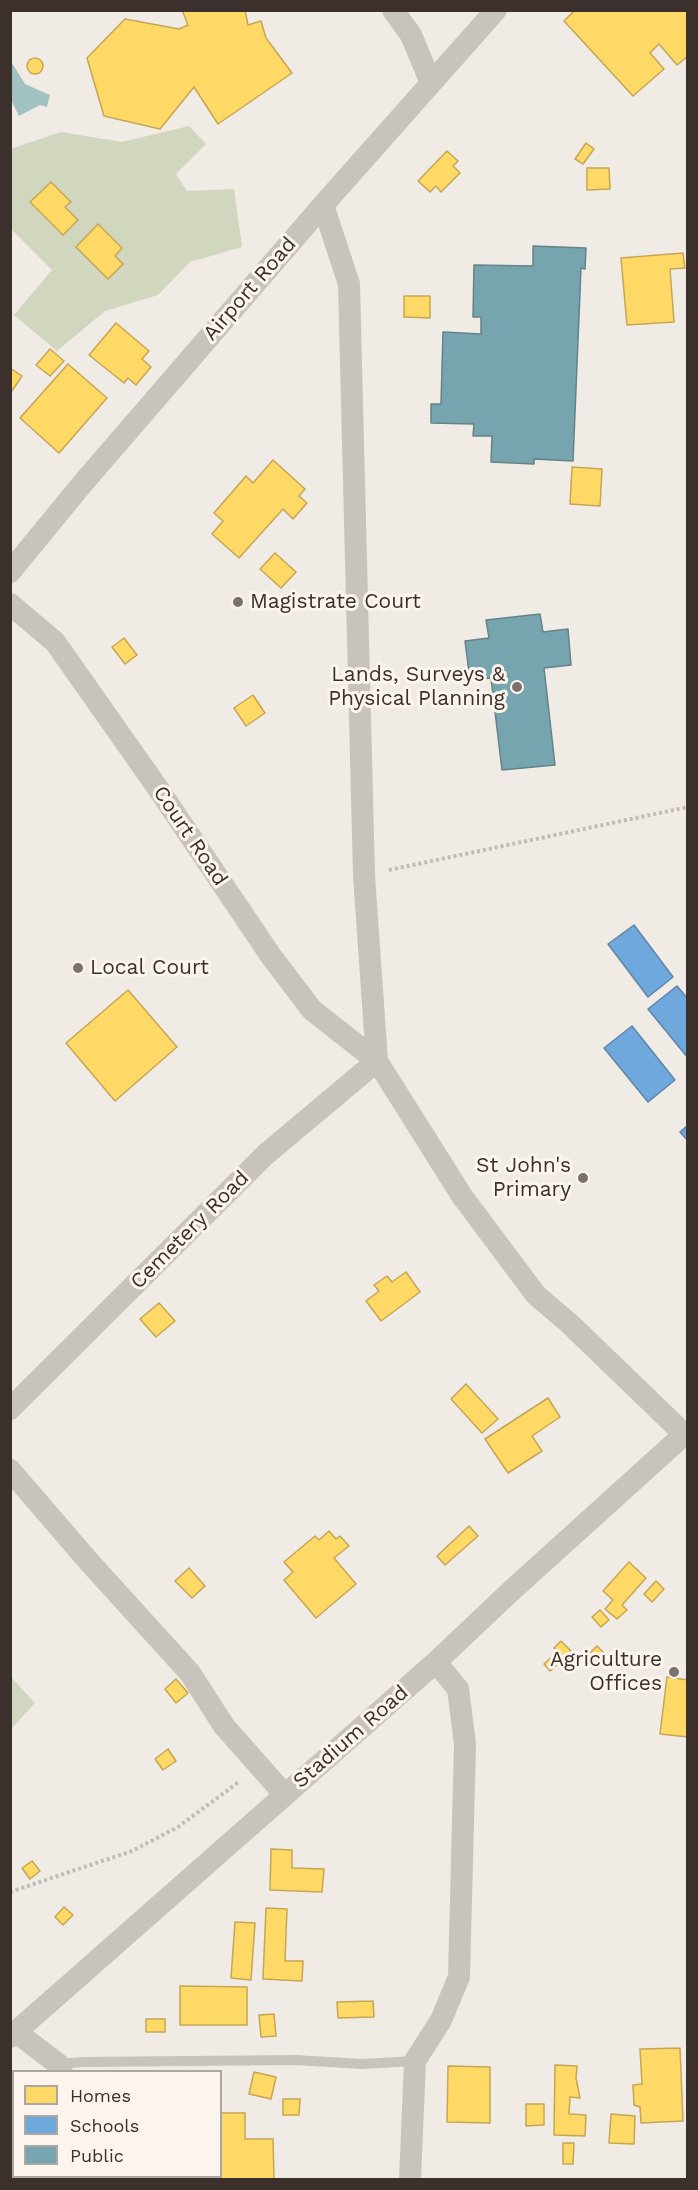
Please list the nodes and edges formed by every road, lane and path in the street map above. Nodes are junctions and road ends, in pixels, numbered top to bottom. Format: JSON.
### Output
{"nodes":[{"id":1,"x":393,"y":10,"type":"edge"},
{"id":2,"x":496,"y":10,"type":"edge"},
{"id":3,"x":431,"y":83,"type":"junction"},
{"id":4,"x":323,"y":205,"type":"junction"},
{"id":5,"x":10,"y":572,"type":"edge"},
{"id":6,"x":10,"y":604,"type":"edge"},
{"id":7,"x":687,"y":807,"type":"edge"},
{"id":8,"x":364,"y":876,"type":"junction"},
{"id":9,"x":377,"y":1061,"type":"junction"},
{"id":10,"x":10,"y":1409,"type":"edge"},
{"id":11,"x":685,"y":1432,"type":"edge"},
{"id":12,"x":10,"y":1470,"type":"edge"},
{"id":13,"x":436,"y":1662,"type":"junction"},
{"id":14,"x":259,"y":1766,"type":"junction"},
{"id":15,"x":285,"y":1795,"type":"junction"},
{"id":16,"x":10,"y":1892,"type":"edge"},
{"id":17,"x":13,"y":2035,"type":"edge"},
{"id":18,"x":415,"y":2061,"type":"junction"},
{"id":19,"x":60,"y":2068,"type":"edge"},
{"id":20,"x":410,"y":2180,"type":"edge"}],
"edges":[{"from":1,"to":3,"type":"street"},
{"from":2,"to":3,"type":"street","name":"Airport Road"},
{"from":3,"to":4,"type":"street","name":"Airport Road"},
{"from":4,"to":5,"type":"street","name":"Airport Road"},
{"from":4,"to":8,"type":"street"},
{"from":6,"to":9,"type":"street","name":"Court Road"},
{"from":7,"to":8,"type":"path"},
{"from":8,"to":9,"type":"street"},
{"from":9,"to":10,"type":"street","name":"Cemetery Road"},
{"from":9,"to":11,"type":"street"},
{"from":11,"to":13,"type":"street","name":"Stadium Road"},
{"from":12,"to":14,"type":"street"},
{"from":13,"to":15,"type":"street","name":"Stadium Road"},
{"from":13,"to":18,"type":"street"},
{"from":14,"to":15,"type":"street"},
{"from":14,"to":16,"type":"path"},
{"from":15,"to":17,"type":"street","name":"Stadium Road"},
{"from":17,"to":19,"type":"street"},
{"from":18,"to":19,"type":"lane"},
{"from":18,"to":20,"type":"street"}]}
